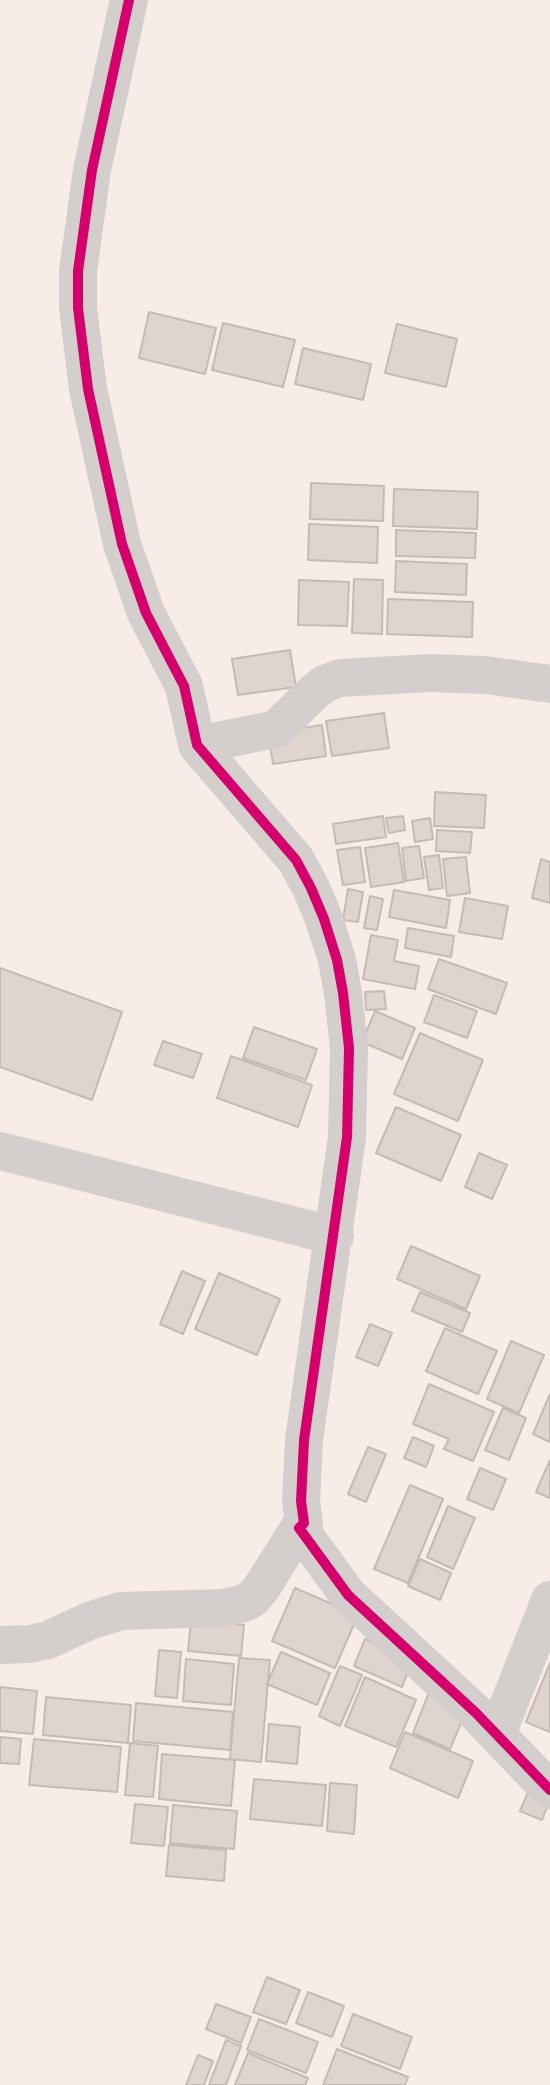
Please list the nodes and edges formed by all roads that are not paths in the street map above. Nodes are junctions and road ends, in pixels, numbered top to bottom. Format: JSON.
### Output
{"nodes":[{"id":1,"x":129,"y":0,"type":"edge"},
{"id":2,"x":550,"y":684,"type":"edge"},
{"id":3,"x":197,"y":745,"type":"junction"},
{"id":4,"x":0,"y":1152,"type":"edge"},
{"id":5,"x":335,"y":1236,"type":"junction"},
{"id":6,"x":299,"y":1528,"type":"junction"},
{"id":7,"x":550,"y":1600,"type":"edge"},
{"id":8,"x":0,"y":1645,"type":"edge"},
{"id":9,"x":497,"y":1734,"type":"junction"},
{"id":10,"x":550,"y":1790,"type":"edge"}],
"edges":[{"from":1,"to":3,"type":"street"},
{"from":2,"to":3,"type":"street"},
{"from":3,"to":5,"type":"street"},
{"from":4,"to":5,"type":"street"},
{"from":5,"to":6,"type":"street"},
{"from":6,"to":8,"type":"street"},
{"from":6,"to":9,"type":"street"},
{"from":7,"to":9,"type":"street"},
{"from":9,"to":10,"type":"street"}]}
